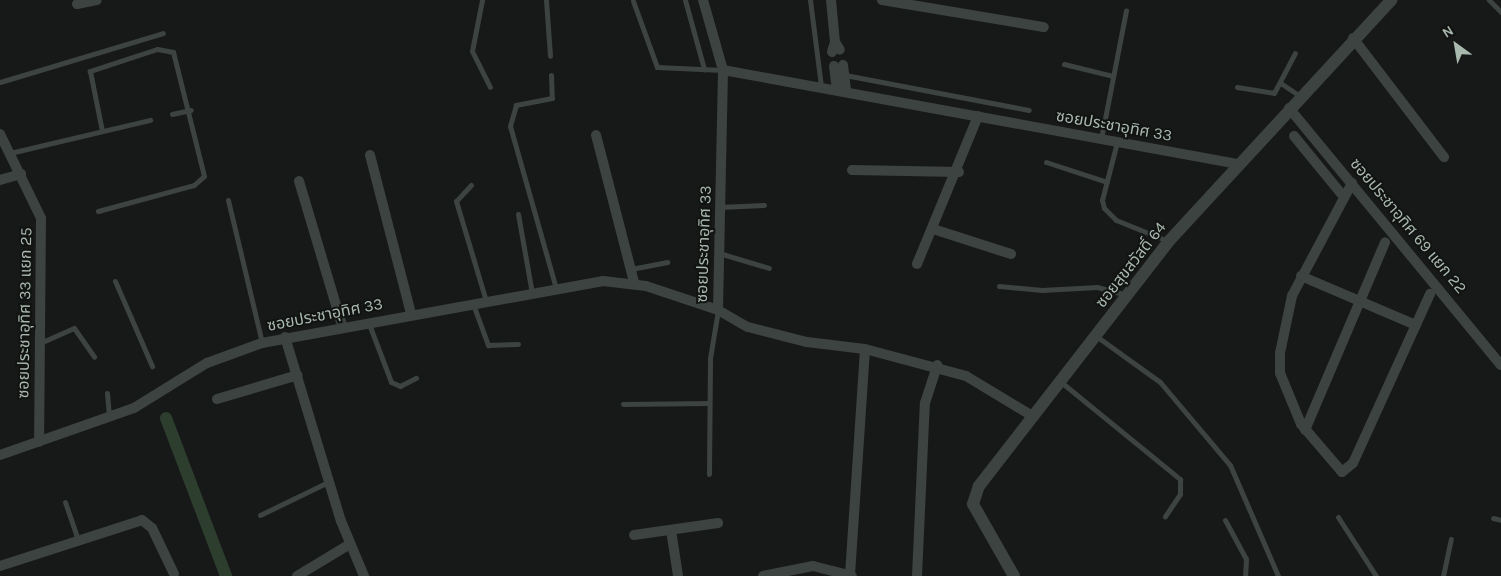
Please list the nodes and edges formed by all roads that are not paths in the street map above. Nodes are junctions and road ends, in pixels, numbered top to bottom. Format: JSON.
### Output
{"nodes":[{"id":1,"x":98,"y":0,"type":"edge"},
{"id":2,"x":482,"y":0,"type":"edge"},
{"id":3,"x":546,"y":0,"type":"edge"},
{"id":4,"x":685,"y":0,"type":"edge"},
{"id":5,"x":703,"y":0,"type":"edge"},
{"id":6,"x":810,"y":0,"type":"edge"},
{"id":7,"x":831,"y":0,"type":"edge"},
{"id":8,"x":882,"y":0,"type":"edge"},
{"id":9,"x":1391,"y":0,"type":"edge"},
{"id":10,"x":1489,"y":0,"type":"edge"},
{"id":11,"x":633,"y":1,"type":"edge"},
{"id":12,"x":77,"y":4,"type":"dead end"},
{"id":13,"x":1126,"y":10,"type":"dead end"},
{"id":14,"x":1501,"y":12,"type":"edge"},
{"id":15,"x":1044,"y":27,"type":"dead end"},
{"id":16,"x":163,"y":33,"type":"dead end"},
{"id":17,"x":1353,"y":38,"type":"junction"},
{"id":18,"x":836,"y":48,"type":"dead end"},
{"id":19,"x":1295,"y":53,"type":"dead end"},
{"id":20,"x":550,"y":56,"type":"dead end"},
{"id":21,"x":1064,"y":64,"type":"dead end"},
{"id":22,"x":704,"y":69,"type":"junction"},
{"id":23,"x":723,"y":70,"type":"junction"},
{"id":24,"x":839,"y":70,"type":"joint"},
{"id":25,"x":551,"y":75,"type":"dead end"},
{"id":26,"x":1113,"y":76,"type":"junction"},
{"id":27,"x":0,"y":82,"type":"edge"},
{"id":28,"x":1282,"y":84,"type":"junction"},
{"id":29,"x":821,"y":86,"type":"junction"},
{"id":30,"x":490,"y":87,"type":"dead end"},
{"id":31,"x":1237,"y":87,"type":"dead end"},
{"id":32,"x":842,"y":90,"type":"junction"},
{"id":33,"x":1300,"y":96,"type":"junction"},
{"id":34,"x":1289,"y":108,"type":"junction"},
{"id":35,"x":190,"y":110,"type":"junction"},
{"id":36,"x":1028,"y":110,"type":"dead end"},
{"id":37,"x":172,"y":114,"type":"dead end"},
{"id":38,"x":978,"y":116,"type":"junction"},
{"id":39,"x":150,"y":120,"type":"dead end"},
{"id":40,"x":102,"y":130,"type":"junction"},
{"id":41,"x":0,"y":134,"type":"edge"},
{"id":42,"x":596,"y":135,"type":"dead end"},
{"id":43,"x":1294,"y":136,"type":"dead end"},
{"id":44,"x":1101,"y":139,"type":"junction"},
{"id":45,"x":1117,"y":142,"type":"junction"},
{"id":46,"x":10,"y":152,"type":"junction"},
{"id":47,"x":370,"y":155,"type":"dead end"},
{"id":48,"x":1444,"y":156,"type":"dead end"},
{"id":49,"x":1046,"y":162,"type":"dead end"},
{"id":50,"x":1238,"y":164,"type":"junction"},
{"id":51,"x":852,"y":170,"type":"dead end"},
{"id":52,"x":959,"y":172,"type":"junction"},
{"id":53,"x":20,"y":174,"type":"junction"},
{"id":54,"x":0,"y":180,"type":"edge"},
{"id":55,"x":299,"y":181,"type":"dead end"},
{"id":56,"x":1106,"y":182,"type":"junction"},
{"id":57,"x":1352,"y":183,"type":"junction"},
{"id":58,"x":471,"y":185,"type":"dead end"},
{"id":59,"x":1344,"y":196,"type":"junction"},
{"id":60,"x":228,"y":200,"type":"dead end"},
{"id":61,"x":764,"y":205,"type":"dead end"},
{"id":62,"x":720,"y":207,"type":"junction"},
{"id":63,"x":98,"y":211,"type":"dead end"},
{"id":64,"x":518,"y":214,"type":"dead end"},
{"id":65,"x":933,"y":229,"type":"junction"},
{"id":66,"x":1169,"y":241,"type":"junction"},
{"id":67,"x":1385,"y":242,"type":"dead end"},
{"id":68,"x":719,"y":253,"type":"junction"},
{"id":69,"x":1011,"y":254,"type":"dead end"},
{"id":70,"x":667,"y":262,"type":"dead end"},
{"id":71,"x":917,"y":264,"type":"dead end"},
{"id":72,"x":769,"y":268,"type":"dead end"},
{"id":73,"x":630,"y":269,"type":"junction"},
{"id":74,"x":1301,"y":276,"type":"junction"},
{"id":75,"x":115,"y":281,"type":"dead end"},
{"id":76,"x":634,"y":282,"type":"junction"},
{"id":77,"x":999,"y":286,"type":"dead end"},
{"id":78,"x":556,"y":289,"type":"junction"},
{"id":79,"x":532,"y":293,"type":"junction"},
{"id":80,"x":1430,"y":294,"type":"dead end"},
{"id":81,"x":1127,"y":295,"type":"junction"},
{"id":82,"x":486,"y":301,"type":"junction"},
{"id":83,"x":1361,"y":301,"type":"junction"},
{"id":84,"x":473,"y":304,"type":"junction"},
{"id":85,"x":718,"y":310,"type":"junction"},
{"id":86,"x":411,"y":314,"type":"junction"},
{"id":87,"x":368,"y":321,"type":"junction"},
{"id":88,"x":342,"y":325,"type":"junction"},
{"id":89,"x":1416,"y":325,"type":"junction"},
{"id":90,"x":284,"y":336,"type":"junction"},
{"id":91,"x":1096,"y":336,"type":"junction"},
{"id":92,"x":262,"y":342,"type":"junction"},
{"id":93,"x":40,"y":343,"type":"junction"},
{"id":94,"x":518,"y":344,"type":"dead end"},
{"id":95,"x":864,"y":349,"type":"junction"},
{"id":96,"x":94,"y":357,"type":"dead end"},
{"id":97,"x":937,"y":365,"type":"junction"},
{"id":98,"x":1501,"y":365,"type":"edge"},
{"id":99,"x":152,"y":366,"type":"dead end"},
{"id":100,"x":298,"y":375,"type":"junction"},
{"id":101,"x":416,"y":378,"type":"dead end"},
{"id":102,"x":1061,"y":382,"type":"junction"},
{"id":103,"x":107,"y":392,"type":"dead end"},
{"id":104,"x":217,"y":399,"type":"dead end"},
{"id":105,"x":709,"y":403,"type":"junction"},
{"id":106,"x":623,"y":404,"type":"dead end"},
{"id":107,"x":109,"y":417,"type":"junction"},
{"id":108,"x":1034,"y":417,"type":"junction"},
{"id":109,"x":1305,"y":430,"type":"junction"},
{"id":110,"x":39,"y":442,"type":"junction"},
{"id":111,"x":0,"y":455,"type":"edge"},
{"id":112,"x":709,"y":474,"type":"dead end"},
{"id":113,"x":330,"y":481,"type":"junction"},
{"id":114,"x":65,"y":502,"type":"dead end"},
{"id":115,"x":260,"y":515,"type":"dead end"},
{"id":116,"x":1165,"y":516,"type":"dead end"},
{"id":117,"x":1338,"y":517,"type":"dead end"},
{"id":118,"x":1493,"y":518,"type":"dead end"},
{"id":119,"x":1225,"y":520,"type":"dead end"},
{"id":120,"x":1501,"y":520,"type":"edge"},
{"id":121,"x":718,"y":523,"type":"dead end"},
{"id":122,"x":671,"y":530,"type":"junction"},
{"id":123,"x":634,"y":535,"type":"dead end"},
{"id":124,"x":78,"y":539,"type":"junction"},
{"id":125,"x":1452,"y":539,"type":"dead end"},
{"id":126,"x":350,"y":544,"type":"junction"},
{"id":127,"x":0,"y":566,"type":"edge"},
{"id":128,"x":798,"y":571,"type":"edge"},
{"id":129,"x":174,"y":574,"type":"dead end"},
{"id":130,"x":298,"y":576,"type":"edge"},
{"id":131,"x":364,"y":576,"type":"edge"},
{"id":132,"x":678,"y":576,"type":"edge"},
{"id":133,"x":763,"y":576,"type":"edge"},
{"id":134,"x":851,"y":576,"type":"edge"},
{"id":135,"x":917,"y":576,"type":"edge"},
{"id":136,"x":1014,"y":576,"type":"edge"},
{"id":137,"x":1245,"y":576,"type":"edge"},
{"id":138,"x":1278,"y":576,"type":"edge"},
{"id":139,"x":1376,"y":576,"type":"edge"},
{"id":140,"x":1443,"y":576,"type":"edge"}],
"edges":[{"from":1,"to":12,"type":"street"},
{"from":2,"to":30,"type":"lane"},
{"from":3,"to":20,"type":"lane"},
{"from":4,"to":22,"type":"lane"},
{"from":5,"to":23,"type":"street"},
{"from":6,"to":29,"type":"lane"},
{"from":7,"to":18,"type":"street"},
{"from":8,"to":15,"type":"street"},
{"from":9,"to":17,"type":"street","name":"ซอยสุขสวัสดิ์ 64"},
{"from":10,"to":14,"type":"lane"},
{"from":11,"to":22,"type":"lane"},
{"from":13,"to":26,"type":"lane"},
{"from":16,"to":27,"type":"lane"},
{"from":17,"to":33,"type":"street","name":"ซอยสุขสวัสดิ์ 64"},
{"from":17,"to":48,"type":"street"},
{"from":19,"to":28,"type":"lane"},
{"from":21,"to":26,"type":"lane"},
{"from":22,"to":23,"type":"lane"},
{"from":23,"to":29,"type":"street","name":"ซอยประชาอุทิศ 33"},
{"from":23,"to":62,"type":"street","name":"ซอยประชาอุทิศ 33"},
{"from":24,"to":32,"type":"street"},
{"from":24,"to":36,"type":"lane"},
{"from":25,"to":78,"type":"lane"},
{"from":26,"to":44,"type":"lane"},
{"from":28,"to":31,"type":"lane"},
{"from":28,"to":33,"type":"lane"},
{"from":29,"to":32,"type":"street","name":"ซอยประชาอุทิศ 33"},
{"from":32,"to":38,"type":"street","name":"ซอยประชาอุทิศ 33"},
{"from":33,"to":34,"type":"street","name":"ซอยสุขสวัสดิ์ 64"},
{"from":34,"to":50,"type":"street","name":"ซอยสุขสวัสดิ์ 64"},
{"from":34,"to":57,"type":"street","name":"ซอยประชาอุทิศ 69 แยก 22"},
{"from":35,"to":37,"type":"lane"},
{"from":35,"to":40,"type":"lane"},
{"from":35,"to":63,"type":"lane"},
{"from":38,"to":44,"type":"street","name":"ซอยประชาอุทิศ 33"},
{"from":38,"to":52,"type":"street"},
{"from":39,"to":40,"type":"lane"},
{"from":40,"to":46,"type":"lane"},
{"from":41,"to":46,"type":"street","name":"ซอยประชาอุทิศ 33 แยก 25"},
{"from":42,"to":73,"type":"street"},
{"from":43,"to":59,"type":"street"},
{"from":44,"to":45,"type":"street","name":"ซอยประชาอุทิศ 33"},
{"from":45,"to":50,"type":"street","name":"ซอยประชาอุทิศ 33"},
{"from":45,"to":56,"type":"lane"},
{"from":46,"to":53,"type":"street","name":"ซอยประชาอุทิศ 33 แยก 25"},
{"from":47,"to":86,"type":"street"},
{"from":49,"to":56,"type":"lane"},
{"from":50,"to":66,"type":"street","name":"ซอยสุขสวัสดิ์ 64"},
{"from":51,"to":52,"type":"street"},
{"from":52,"to":65,"type":"street"},
{"from":53,"to":54,"type":"street"},
{"from":53,"to":93,"type":"street","name":"ซอยประชาอุทิศ 33 แยก 25"},
{"from":55,"to":88,"type":"street"},
{"from":56,"to":66,"type":"lane"},
{"from":57,"to":59,"type":"street"},
{"from":57,"to":98,"type":"street","name":"ซอยประชาอุทิศ 69 แยก 22"},
{"from":58,"to":82,"type":"lane"},
{"from":59,"to":74,"type":"street"},
{"from":60,"to":92,"type":"lane"},
{"from":61,"to":62,"type":"lane"},
{"from":62,"to":68,"type":"street","name":"ซอยประชาอุทิศ 33"},
{"from":64,"to":79,"type":"lane"},
{"from":65,"to":69,"type":"street"},
{"from":65,"to":71,"type":"street"},
{"from":66,"to":81,"type":"street","name":"ซอยสุขสวัสดิ์ 64"},
{"from":67,"to":83,"type":"street"},
{"from":68,"to":72,"type":"lane"},
{"from":68,"to":85,"type":"street","name":"ซอยประชาอุทิศ 33"},
{"from":70,"to":73,"type":"lane"},
{"from":73,"to":76,"type":"street"},
{"from":74,"to":83,"type":"street"},
{"from":74,"to":109,"type":"street"},
{"from":75,"to":99,"type":"lane"},
{"from":76,"to":78,"type":"street","name":"ซอยประชาอุทิศ 33"},
{"from":76,"to":85,"type":"street","name":"ซอยประชาอุทิศ 33"},
{"from":77,"to":81,"type":"lane"},
{"from":78,"to":79,"type":"street","name":"ซอยประชาอุทิศ 33"},
{"from":79,"to":82,"type":"street","name":"ซอยประชาอุทิศ 33"},
{"from":80,"to":89,"type":"street"},
{"from":81,"to":91,"type":"street","name":"ซอยสุขสวัสดิ์ 64"},
{"from":82,"to":84,"type":"street","name":"ซอยประชาอุทิศ 33"},
{"from":83,"to":89,"type":"street"},
{"from":83,"to":109,"type":"street"},
{"from":84,"to":86,"type":"street","name":"ซอยประชาอุทิศ 33"},
{"from":84,"to":94,"type":"lane"},
{"from":85,"to":95,"type":"street"},
{"from":85,"to":105,"type":"lane"},
{"from":86,"to":87,"type":"street","name":"ซอยประชาอุทิศ 33"},
{"from":87,"to":88,"type":"street","name":"ซอยประชาอุทิศ 33"},
{"from":87,"to":101,"type":"lane"},
{"from":88,"to":90,"type":"street","name":"ซอยประชาอุทิศ 33"},
{"from":89,"to":109,"type":"street"},
{"from":90,"to":92,"type":"street","name":"ซอยประชาอุทิศ 33"},
{"from":90,"to":100,"type":"street"},
{"from":91,"to":102,"type":"street","name":"ซอยสุขสวัสดิ์ 64"},
{"from":91,"to":138,"type":"lane"},
{"from":92,"to":107,"type":"street","name":"ซอยประชาอุทิศ 33"},
{"from":93,"to":96,"type":"lane"},
{"from":93,"to":110,"type":"street","name":"ซอยประชาอุทิศ 33 แยก 25"},
{"from":95,"to":97,"type":"street"},
{"from":95,"to":134,"type":"street"},
{"from":97,"to":108,"type":"street"},
{"from":97,"to":135,"type":"street"},
{"from":100,"to":104,"type":"street"},
{"from":100,"to":113,"type":"street"},
{"from":102,"to":108,"type":"street","name":"ซอยสุขสวัสดิ์ 64"},
{"from":102,"to":116,"type":"lane"},
{"from":103,"to":107,"type":"lane"},
{"from":105,"to":106,"type":"lane"},
{"from":105,"to":112,"type":"lane"},
{"from":107,"to":110,"type":"street","name":"ซอยประชาอุทิศ 33"},
{"from":108,"to":136,"type":"street","name":"ซอยสุขสวัสดิ์ 64"},
{"from":110,"to":111,"type":"street","name":"ซอยประชาอุทิศ 33"},
{"from":113,"to":115,"type":"lane"},
{"from":113,"to":126,"type":"street"},
{"from":114,"to":124,"type":"lane"},
{"from":117,"to":139,"type":"lane"},
{"from":118,"to":120,"type":"lane"},
{"from":119,"to":137,"type":"lane"},
{"from":121,"to":122,"type":"street"},
{"from":122,"to":123,"type":"street"},
{"from":122,"to":132,"type":"street"},
{"from":124,"to":127,"type":"street"},
{"from":124,"to":129,"type":"street"},
{"from":125,"to":140,"type":"lane"},
{"from":126,"to":130,"type":"street"},
{"from":126,"to":131,"type":"street"},
{"from":128,"to":133,"type":"street"},
{"from":128,"to":134,"type":"street"}]}
